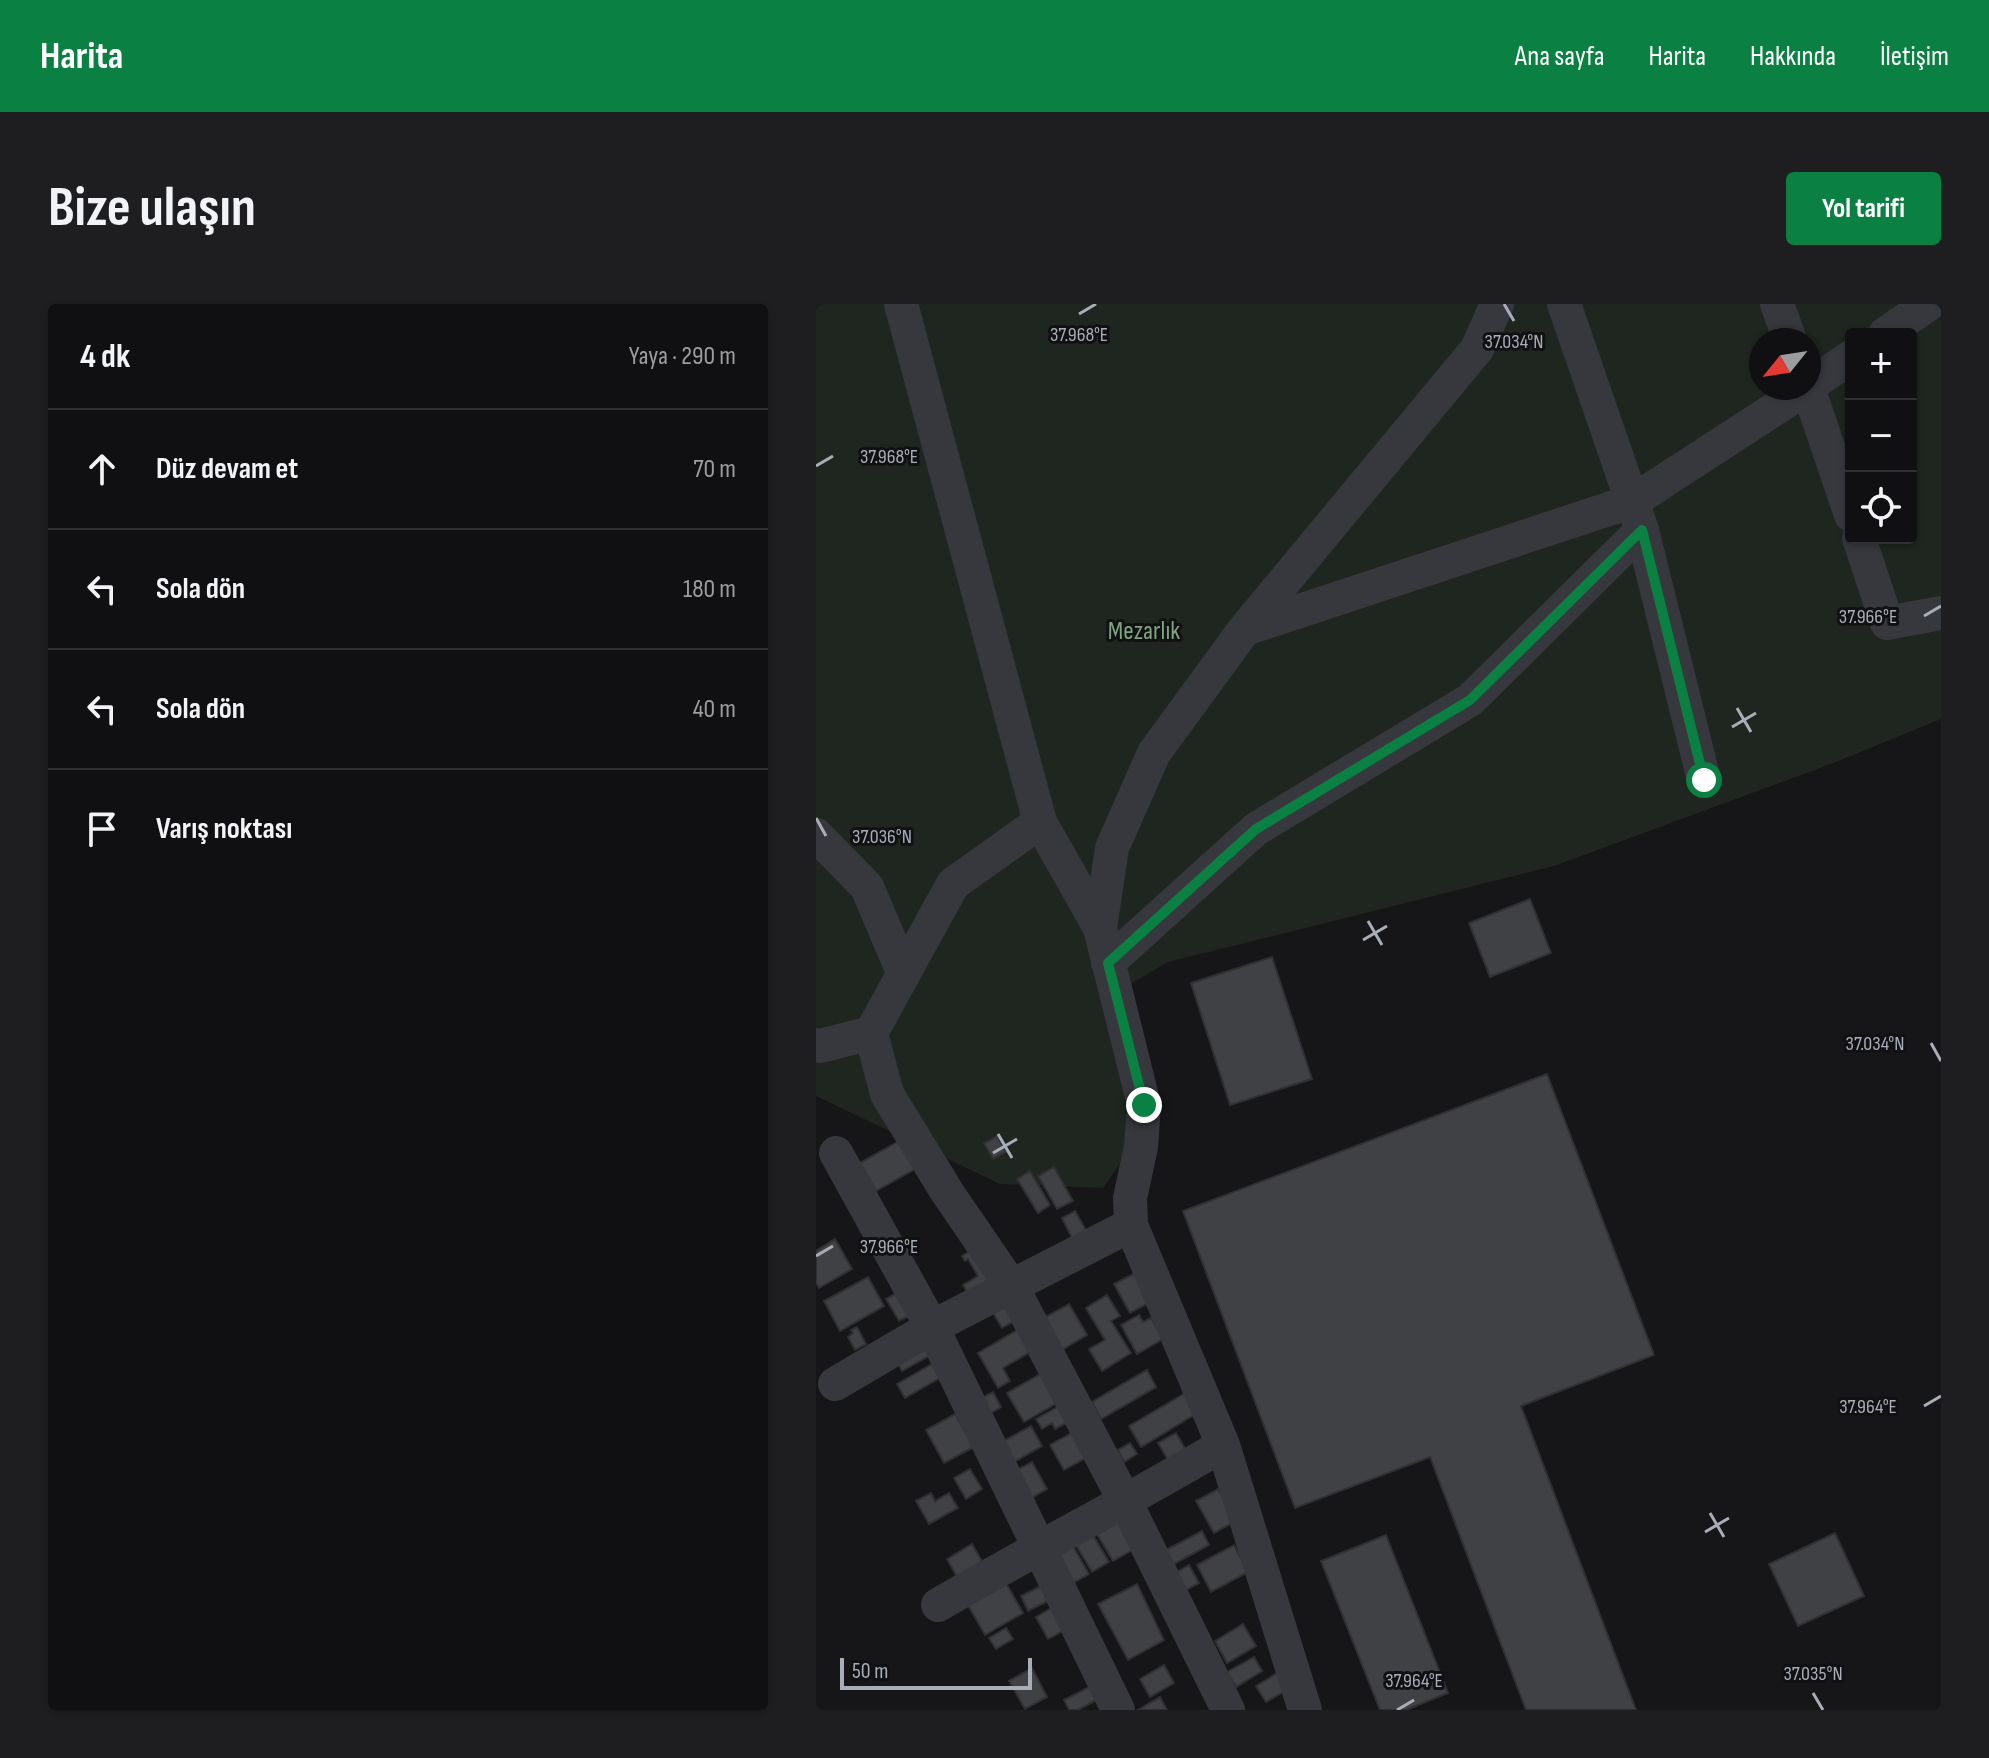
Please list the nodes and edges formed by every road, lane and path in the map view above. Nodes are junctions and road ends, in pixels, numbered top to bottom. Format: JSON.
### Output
{"nodes":[{"id":1,"x":901,"y":304,"type":"edge"},
{"id":2,"x":1497,"y":304,"type":"edge"},
{"id":3,"x":1564,"y":304,"type":"edge"},
{"id":4,"x":1777,"y":304,"type":"edge"},
{"id":5,"x":1929,"y":304,"type":"edge"},
{"id":6,"x":1786,"y":328,"type":"edge"},
{"id":7,"x":1894,"y":328,"type":"edge"},
{"id":8,"x":1845,"y":361,"type":"edge"},
{"id":9,"x":1821,"y":378,"type":"edge"},
{"id":10,"x":1791,"y":400,"type":"edge"},
{"id":11,"x":1812,"y":400,"type":"edge"},
{"id":12,"x":1845,"y":497,"type":"edge"},
{"id":13,"x":1637,"y":516,"type":"junction"},
{"id":14,"x":1861,"y":544,"type":"edge"},
{"id":15,"x":1941,"y":613,"type":"edge"},
{"id":16,"x":1244,"y":630,"type":"junction"},
{"id":17,"x":1704,"y":780,"type":"dead end"},
{"id":18,"x":1040,"y":822,"type":"junction"},
{"id":19,"x":816,"y":835,"type":"edge"},
{"id":20,"x":1100,"y":928,"type":"junction"},
{"id":21,"x":1108,"y":963,"type":"junction"},
{"id":22,"x":903,"y":972,"type":"junction"},
{"id":23,"x":871,"y":1033,"type":"junction"},
{"id":24,"x":816,"y":1045,"type":"edge"},
{"id":25,"x":836,"y":1153,"type":"dead end"},
{"id":26,"x":1131,"y":1225,"type":"junction"},
{"id":27,"x":1012,"y":1287,"type":"junction"},
{"id":28,"x":932,"y":1327,"type":"junction"},
{"id":29,"x":835,"y":1384,"type":"dead end"},
{"id":30,"x":1223,"y":1445,"type":"junction"},
{"id":31,"x":1126,"y":1503,"type":"junction"},
{"id":32,"x":1038,"y":1547,"type":"junction"},
{"id":33,"x":938,"y":1605,"type":"dead end"},
{"id":34,"x":1118,"y":1710,"type":"edge"},
{"id":35,"x":1228,"y":1710,"type":"edge"},
{"id":36,"x":1305,"y":1710,"type":"edge"}],
"edges":[{"from":1,"to":18,"type":"street"},
{"from":2,"to":16,"type":"street"},
{"from":3,"to":13,"type":"street"},
{"from":4,"to":6,"type":"street"},
{"from":5,"to":7,"type":"street"},
{"from":8,"to":9,"type":"street"},
{"from":10,"to":13,"type":"street"},
{"from":11,"to":12,"type":"street"},
{"from":13,"to":16,"type":"street"},
{"from":13,"to":17,"type":"street"},
{"from":13,"to":21,"type":"street"},
{"from":14,"to":15,"type":"street"},
{"from":16,"to":20,"type":"street"},
{"from":18,"to":20,"type":"street"},
{"from":18,"to":22,"type":"street"},
{"from":19,"to":22,"type":"street"},
{"from":20,"to":21,"type":"street"},
{"from":21,"to":26,"type":"street"},
{"from":22,"to":23,"type":"street"},
{"from":23,"to":24,"type":"street"},
{"from":23,"to":27,"type":"street"},
{"from":25,"to":28,"type":"street"},
{"from":26,"to":27,"type":"street"},
{"from":26,"to":30,"type":"street"},
{"from":27,"to":28,"type":"street"},
{"from":27,"to":31,"type":"street"},
{"from":28,"to":29,"type":"street"},
{"from":28,"to":32,"type":"street"},
{"from":30,"to":31,"type":"street"},
{"from":30,"to":36,"type":"street"},
{"from":31,"to":32,"type":"street"},
{"from":31,"to":35,"type":"street"},
{"from":32,"to":33,"type":"street"},
{"from":32,"to":34,"type":"street"}]}
